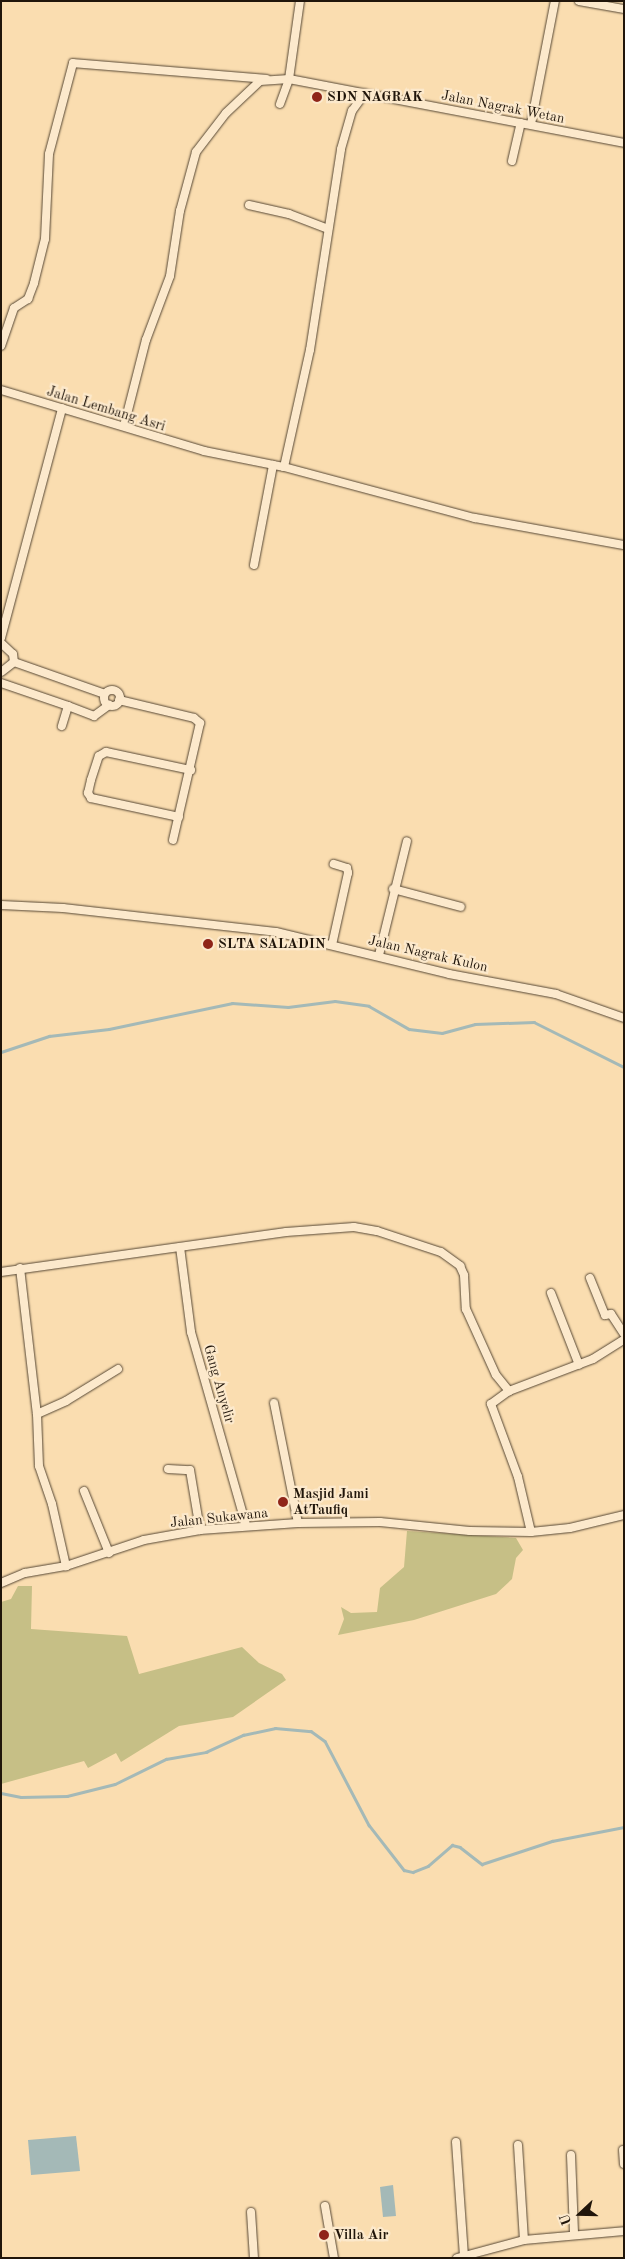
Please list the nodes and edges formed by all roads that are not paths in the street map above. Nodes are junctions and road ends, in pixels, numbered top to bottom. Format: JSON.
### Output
{"nodes":[{"id":1,"x":300,"y":1,"type":"edge"},
{"id":2,"x":554,"y":1,"type":"edge"},
{"id":3,"x":579,"y":1,"type":"edge"},
{"id":4,"x":624,"y":9,"type":"edge"},
{"id":5,"x":266,"y":79,"type":"junction"},
{"id":6,"x":289,"y":79,"type":"junction"},
{"id":7,"x":365,"y":93,"type":"junction"},
{"id":8,"x":280,"y":104,"type":"dead end"},
{"id":9,"x":521,"y":123,"type":"junction"},
{"id":10,"x":531,"y":124,"type":"junction"},
{"id":11,"x":624,"y":143,"type":"edge"},
{"id":12,"x":512,"y":161,"type":"dead end"},
{"id":13,"x":249,"y":205,"type":"dead end"},
{"id":14,"x":328,"y":229,"type":"junction"},
{"id":15,"x":1,"y":346,"type":"edge"},
{"id":16,"x":1,"y":390,"type":"edge"},
{"id":17,"x":62,"y":408,"type":"junction"},
{"id":18,"x":124,"y":426,"type":"junction"},
{"id":19,"x":273,"y":465,"type":"junction"},
{"id":20,"x":284,"y":467,"type":"junction"},
{"id":21,"x":624,"y":545,"type":"edge"},
{"id":22,"x":254,"y":566,"type":"dead end"},
{"id":23,"x":1,"y":638,"type":"edge"},
{"id":24,"x":1,"y":643,"type":"edge"},
{"id":25,"x":14,"y":662,"type":"junction"},
{"id":26,"x":1,"y":672,"type":"edge"},
{"id":27,"x":1,"y":683,"type":"edge"},
{"id":28,"x":105,"y":694,"type":"junction"},
{"id":29,"x":119,"y":700,"type":"junction"},
{"id":30,"x":109,"y":705,"type":"junction"},
{"id":31,"x":68,"y":706,"type":"junction"},
{"id":32,"x":62,"y":726,"type":"dead end"},
{"id":33,"x":191,"y":770,"type":"junction"},
{"id":34,"x":179,"y":816,"type":"junction"},
{"id":35,"x":173,"y":840,"type":"dead end"},
{"id":36,"x":407,"y":841,"type":"dead end"},
{"id":37,"x":334,"y":864,"type":"dead end"},
{"id":38,"x":393,"y":889,"type":"junction"},
{"id":39,"x":1,"y":905,"type":"edge"},
{"id":40,"x":461,"y":907,"type":"dead end"},
{"id":41,"x":332,"y":945,"type":"junction"},
{"id":42,"x":379,"y":955,"type":"junction"},
{"id":43,"x":624,"y":1018,"type":"edge"},
{"id":44,"x":180,"y":1247,"type":"junction"},
{"id":45,"x":20,"y":1268,"type":"junction"},
{"id":46,"x":1,"y":1272,"type":"edge"},
{"id":47,"x":590,"y":1278,"type":"dead end"},
{"id":48,"x":551,"y":1293,"type":"dead end"},
{"id":49,"x":624,"y":1334,"type":"edge"},
{"id":50,"x":624,"y":1340,"type":"edge"},
{"id":51,"x":579,"y":1365,"type":"junction"},
{"id":52,"x":118,"y":1369,"type":"dead end"},
{"id":53,"x":509,"y":1391,"type":"junction"},
{"id":54,"x":274,"y":1402,"type":"dead end"},
{"id":55,"x":38,"y":1414,"type":"junction"},
{"id":56,"x":168,"y":1469,"type":"dead end"},
{"id":57,"x":84,"y":1491,"type":"dead end"},
{"id":58,"x":624,"y":1515,"type":"edge"},
{"id":59,"x":298,"y":1523,"type":"junction"},
{"id":60,"x":246,"y":1525,"type":"junction"},
{"id":61,"x":200,"y":1530,"type":"junction"},
{"id":62,"x":531,"y":1532,"type":"junction"},
{"id":63,"x":109,"y":1553,"type":"junction"},
{"id":64,"x":66,"y":1566,"type":"junction"},
{"id":65,"x":1,"y":1583,"type":"edge"},
{"id":66,"x":456,"y":2142,"type":"dead end"},
{"id":67,"x":518,"y":2145,"type":"dead end"},
{"id":68,"x":623,"y":2150,"type":"edge"},
{"id":69,"x":571,"y":2154,"type":"dead end"},
{"id":70,"x":624,"y":2164,"type":"edge"},
{"id":71,"x":324,"y":2206,"type":"dead end"},
{"id":72,"x":251,"y":2212,"type":"dead end"},
{"id":73,"x":624,"y":2231,"type":"edge"},
{"id":74,"x":574,"y":2234,"type":"junction"},
{"id":75,"x":524,"y":2240,"type":"junction"},
{"id":76,"x":460,"y":2257,"type":"edge"},
{"id":77,"x":254,"y":2258,"type":"edge"},
{"id":78,"x":334,"y":2258,"type":"edge"}],
"edges":[{"from":1,"to":6,"type":"street"},
{"from":2,"to":10,"type":"street"},
{"from":3,"to":4,"type":"street"},
{"from":5,"to":6,"type":"street","name":"Jalan Nagrak Wetan"},
{"from":5,"to":15,"type":"street","name":"Jalan Nagrak Wetan"},
{"from":5,"to":18,"type":"street"},
{"from":6,"to":7,"type":"street","name":"Jalan Nagrak Wetan"},
{"from":6,"to":8,"type":"street"},
{"from":7,"to":9,"type":"street","name":"Jalan Nagrak Wetan"},
{"from":7,"to":14,"type":"street"},
{"from":9,"to":10,"type":"street","name":"Jalan Nagrak Wetan"},
{"from":9,"to":12,"type":"street"},
{"from":10,"to":11,"type":"street","name":"Jalan Nagrak Wetan"},
{"from":13,"to":14,"type":"street"},
{"from":14,"to":20,"type":"street"},
{"from":16,"to":17,"type":"street","name":"Jalan Lembang Asri"},
{"from":17,"to":18,"type":"street","name":"Jalan Lembang Asri"},
{"from":17,"to":23,"type":"street"},
{"from":18,"to":19,"type":"street","name":"Jalan Lembang Asri"},
{"from":19,"to":20,"type":"street","name":"Jalan Lembang Asri"},
{"from":19,"to":22,"type":"street"},
{"from":20,"to":21,"type":"street","name":"Jalan Lembang Asri"},
{"from":24,"to":25,"type":"street"},
{"from":25,"to":26,"type":"street"},
{"from":25,"to":28,"type":"street"},
{"from":27,"to":31,"type":"street"},
{"from":28,"to":29,"type":"street"},
{"from":28,"to":30,"type":"street"},
{"from":29,"to":30,"type":"street"},
{"from":29,"to":33,"type":"street"},
{"from":30,"to":31,"type":"street"},
{"from":31,"to":32,"type":"street"},
{"from":33,"to":34,"type":"street"},
{"from":33,"to":34,"type":"street"},
{"from":34,"to":35,"type":"street"},
{"from":36,"to":38,"type":"street"},
{"from":37,"to":41,"type":"street"},
{"from":38,"to":40,"type":"street"},
{"from":38,"to":42,"type":"street"},
{"from":39,"to":41,"type":"street","name":"Jalan Nagrak Kulon"},
{"from":41,"to":42,"type":"street","name":"Jalan Nagrak Kulon"},
{"from":42,"to":43,"type":"street","name":"Jalan Nagrak Kulon"},
{"from":44,"to":45,"type":"street"},
{"from":44,"to":53,"type":"street"},
{"from":44,"to":60,"type":"street","name":"Gang Anyelir"},
{"from":45,"to":46,"type":"street"},
{"from":45,"to":55,"type":"street"},
{"from":47,"to":49,"type":"street"},
{"from":48,"to":51,"type":"street"},
{"from":50,"to":51,"type":"street"},
{"from":51,"to":53,"type":"street"},
{"from":52,"to":55,"type":"street"},
{"from":53,"to":62,"type":"street"},
{"from":54,"to":59,"type":"street"},
{"from":55,"to":64,"type":"street"},
{"from":56,"to":61,"type":"street"},
{"from":57,"to":63,"type":"street"},
{"from":58,"to":62,"type":"street","name":"Jalan Sukawana"},
{"from":59,"to":60,"type":"street","name":"Jalan Sukawana"},
{"from":59,"to":62,"type":"street","name":"Jalan Sukawana"},
{"from":60,"to":61,"type":"street","name":"Jalan Sukawana"},
{"from":61,"to":63,"type":"street","name":"Jalan Sukawana"},
{"from":63,"to":64,"type":"street","name":"Jalan Sukawana"},
{"from":64,"to":65,"type":"street","name":"Jalan Sukawana"},
{"from":66,"to":76,"type":"street"},
{"from":67,"to":75,"type":"street"},
{"from":68,"to":70,"type":"street"},
{"from":69,"to":74,"type":"street"},
{"from":71,"to":78,"type":"street"},
{"from":72,"to":77,"type":"street"},
{"from":73,"to":74,"type":"street"},
{"from":74,"to":75,"type":"street"},
{"from":75,"to":76,"type":"street"}]}
